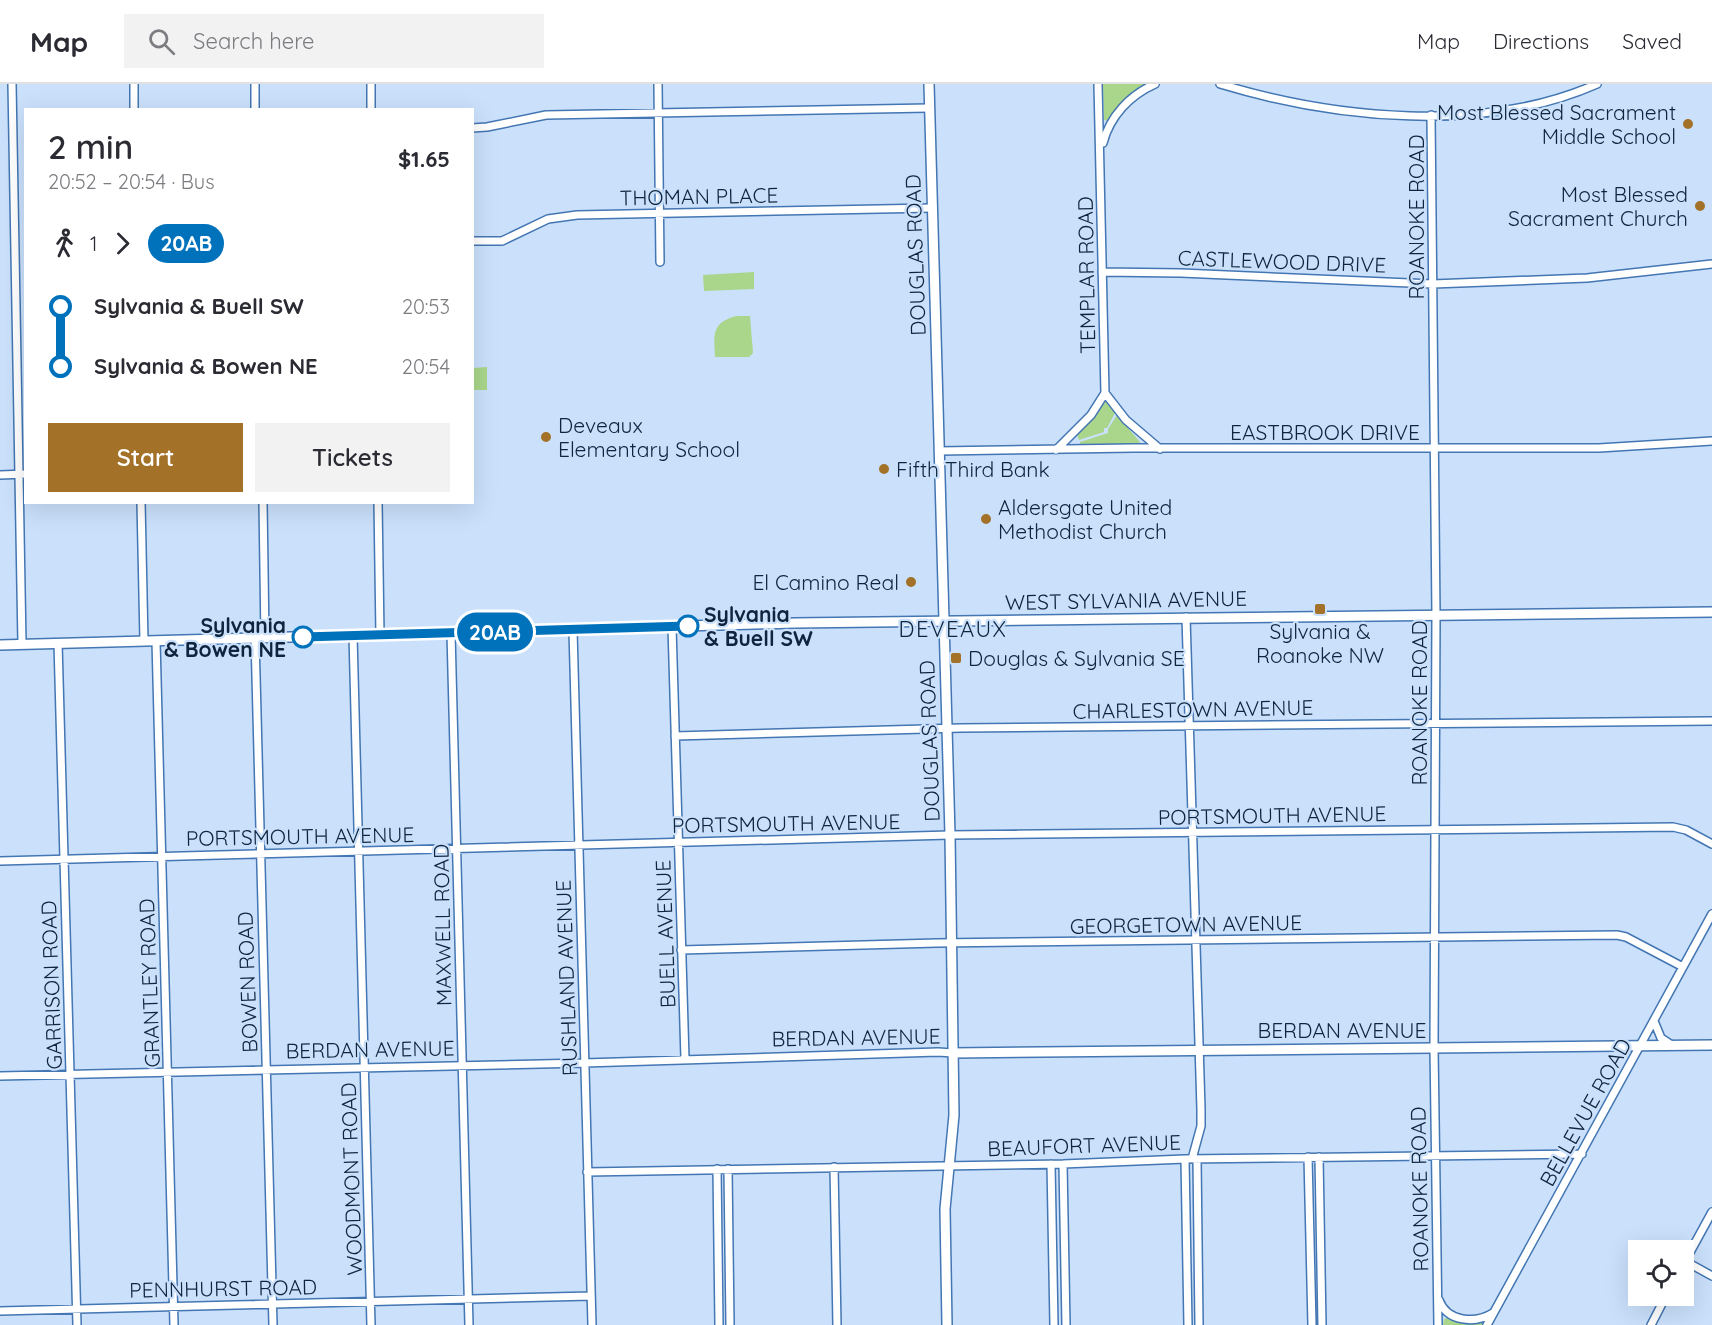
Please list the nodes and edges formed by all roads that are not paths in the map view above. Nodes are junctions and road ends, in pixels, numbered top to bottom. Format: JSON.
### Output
{"nodes":[{"id":1,"x":12,"y":84,"type":"edge"},
{"id":2,"x":134,"y":84,"type":"edge"},
{"id":3,"x":255,"y":84,"type":"edge"},
{"id":4,"x":371,"y":84,"type":"edge"},
{"id":5,"x":657,"y":84,"type":"edge"},
{"id":6,"x":929,"y":84,"type":"edge"},
{"id":7,"x":1098,"y":84,"type":"edge"},
{"id":8,"x":1155,"y":84,"type":"edge"},
{"id":9,"x":1220,"y":84,"type":"edge"},
{"id":10,"x":1597,"y":84,"type":"edge"},
{"id":11,"x":134,"y":108,"type":"edge"},
{"id":12,"x":255,"y":108,"type":"edge"},
{"id":13,"x":371,"y":108,"type":"edge"},
{"id":14,"x":929,"y":108,"type":"junction"},
{"id":15,"x":658,"y":114,"type":"junction"},
{"id":16,"x":1431,"y":115,"type":"junction"},
{"id":17,"x":474,"y":128,"type":"edge"},
{"id":18,"x":1101,"y":157,"type":"junction"},
{"id":19,"x":932,"y":208,"type":"junction"},
{"id":20,"x":659,"y":213,"type":"junction"},
{"id":21,"x":474,"y":241,"type":"edge"},
{"id":22,"x":660,"y":262,"type":"dead end"},
{"id":23,"x":1712,"y":264,"type":"edge"},
{"id":24,"x":1102,"y":272,"type":"junction"},
{"id":25,"x":1433,"y":284,"type":"junction"},
{"id":26,"x":1106,"y":393,"type":"junction"},
{"id":27,"x":1712,"y":441,"type":"edge"},
{"id":28,"x":1160,"y":449,"type":"junction"},
{"id":29,"x":1435,"y":449,"type":"junction"},
{"id":30,"x":1056,"y":450,"type":"junction"},
{"id":31,"x":939,"y":451,"type":"junction"},
{"id":32,"x":0,"y":474,"type":"edge"},
{"id":33,"x":22,"y":474,"type":"edge"},
{"id":34,"x":141,"y":504,"type":"edge"},
{"id":35,"x":263,"y":504,"type":"edge"},
{"id":36,"x":378,"y":504,"type":"edge"},
{"id":37,"x":1712,"y":612,"type":"edge"},
{"id":38,"x":1436,"y":615,"type":"junction"},
{"id":39,"x":1186,"y":618,"type":"junction"},
{"id":40,"x":943,"y":621,"type":"junction"},
{"id":41,"x":672,"y":627,"type":"junction"},
{"id":42,"x":573,"y":630,"type":"junction"},
{"id":43,"x":451,"y":633,"type":"junction"},
{"id":44,"x":353,"y":635,"type":"junction"},
{"id":45,"x":381,"y":635,"type":"junction"},
{"id":46,"x":260,"y":638,"type":"junction"},
{"id":47,"x":144,"y":641,"type":"junction"},
{"id":48,"x":156,"y":641,"type":"junction"},
{"id":49,"x":58,"y":643,"type":"junction"},
{"id":50,"x":22,"y":644,"type":"junction"},
{"id":51,"x":0,"y":645,"type":"edge"},
{"id":52,"x":1712,"y":721,"type":"edge"},
{"id":53,"x":1436,"y":723,"type":"junction"},
{"id":54,"x":1190,"y":726,"type":"junction"},
{"id":55,"x":946,"y":728,"type":"junction"},
{"id":56,"x":675,"y":736,"type":"junction"},
{"id":57,"x":1435,"y":830,"type":"junction"},
{"id":58,"x":1192,"y":833,"type":"junction"},
{"id":59,"x":950,"y":836,"type":"junction"},
{"id":60,"x":678,"y":842,"type":"junction"},
{"id":61,"x":1712,"y":844,"type":"edge"},
{"id":62,"x":578,"y":845,"type":"junction"},
{"id":63,"x":457,"y":849,"type":"junction"},
{"id":64,"x":358,"y":852,"type":"junction"},
{"id":65,"x":260,"y":853,"type":"junction"},
{"id":66,"x":162,"y":856,"type":"junction"},
{"id":67,"x":64,"y":860,"type":"junction"},
{"id":68,"x":0,"y":861,"type":"edge"},
{"id":69,"x":1712,"y":914,"type":"edge"},
{"id":70,"x":1434,"y":937,"type":"junction"},
{"id":71,"x":1196,"y":940,"type":"junction"},
{"id":72,"x":951,"y":943,"type":"junction"},
{"id":73,"x":681,"y":950,"type":"junction"},
{"id":74,"x":1683,"y":967,"type":"junction"},
{"id":75,"x":1654,"y":1021,"type":"junction"},
{"id":76,"x":1641,"y":1044,"type":"junction"},
{"id":77,"x":1670,"y":1044,"type":"junction"},
{"id":78,"x":1712,"y":1045,"type":"edge"},
{"id":79,"x":1434,"y":1048,"type":"junction"},
{"id":80,"x":1199,"y":1049,"type":"junction"},
{"id":81,"x":953,"y":1053,"type":"junction"},
{"id":82,"x":685,"y":1059,"type":"junction"},
{"id":83,"x":584,"y":1063,"type":"junction"},
{"id":84,"x":463,"y":1065,"type":"junction"},
{"id":85,"x":364,"y":1068,"type":"junction"},
{"id":86,"x":266,"y":1069,"type":"junction"},
{"id":87,"x":168,"y":1073,"type":"junction"},
{"id":88,"x":70,"y":1074,"type":"junction"},
{"id":89,"x":0,"y":1076,"type":"edge"},
{"id":90,"x":1582,"y":1154,"type":"junction"},
{"id":91,"x":1435,"y":1155,"type":"junction"},
{"id":92,"x":1308,"y":1157,"type":"junction"},
{"id":93,"x":1319,"y":1157,"type":"junction"},
{"id":94,"x":1191,"y":1159,"type":"junction"},
{"id":95,"x":1051,"y":1164,"type":"junction"},
{"id":96,"x":1063,"y":1164,"type":"junction"},
{"id":97,"x":950,"y":1165,"type":"junction"},
{"id":98,"x":834,"y":1167,"type":"junction"},
{"id":99,"x":717,"y":1169,"type":"junction"},
{"id":100,"x":728,"y":1169,"type":"junction"},
{"id":101,"x":587,"y":1172,"type":"junction"},
{"id":102,"x":1712,"y":1212,"type":"edge"},
{"id":103,"x":1694,"y":1245,"type":"edge"},
{"id":104,"x":1694,"y":1268,"type":"edge"},
{"id":105,"x":1712,"y":1276,"type":"edge"},
{"id":106,"x":1437,"y":1291,"type":"junction"},
{"id":107,"x":591,"y":1296,"type":"junction"},
{"id":108,"x":468,"y":1299,"type":"junction"},
{"id":109,"x":370,"y":1301,"type":"junction"},
{"id":110,"x":272,"y":1304,"type":"junction"},
{"id":111,"x":174,"y":1305,"type":"junction"},
{"id":112,"x":1661,"y":1306,"type":"edge"},
{"id":113,"x":76,"y":1309,"type":"junction"},
{"id":114,"x":0,"y":1311,"type":"edge"},
{"id":115,"x":1494,"y":1313,"type":"junction"},
{"id":116,"x":77,"y":1325,"type":"edge"},
{"id":117,"x":174,"y":1325,"type":"edge"},
{"id":118,"x":273,"y":1325,"type":"edge"},
{"id":119,"x":371,"y":1325,"type":"edge"},
{"id":120,"x":469,"y":1325,"type":"edge"},
{"id":121,"x":591,"y":1325,"type":"edge"},
{"id":122,"x":719,"y":1325,"type":"edge"},
{"id":123,"x":730,"y":1325,"type":"edge"},
{"id":124,"x":837,"y":1325,"type":"edge"},
{"id":125,"x":947,"y":1325,"type":"edge"},
{"id":126,"x":1054,"y":1325,"type":"edge"},
{"id":127,"x":1066,"y":1325,"type":"edge"},
{"id":128,"x":1188,"y":1325,"type":"edge"},
{"id":129,"x":1199,"y":1325,"type":"edge"},
{"id":130,"x":1312,"y":1325,"type":"edge"},
{"id":131,"x":1322,"y":1325,"type":"edge"},
{"id":132,"x":1438,"y":1325,"type":"edge"},
{"id":133,"x":1487,"y":1325,"type":"edge"},
{"id":134,"x":1651,"y":1325,"type":"edge"}],
"edges":[{"from":1,"to":33,"type":"street"},
{"from":2,"to":11,"type":"street"},
{"from":3,"to":12,"type":"street"},
{"from":4,"to":13,"type":"street"},
{"from":5,"to":15,"type":"street"},
{"from":6,"to":14,"type":"street","name":"DOUGLAS ROAD"},
{"from":7,"to":18,"type":"street","name":"TEMPLAR ROAD"},
{"from":8,"to":18,"type":"street","name":"TEMPLAR ROAD"},
{"from":9,"to":16,"type":"street"},
{"from":10,"to":16,"type":"street"},
{"from":14,"to":15,"type":"street"},
{"from":14,"to":19,"type":"street","name":"DOUGLAS ROAD"},
{"from":15,"to":17,"type":"street"},
{"from":15,"to":20,"type":"street"},
{"from":16,"to":25,"type":"street","name":"ROANOKE ROAD"},
{"from":18,"to":24,"type":"street","name":"TEMPLAR ROAD"},
{"from":19,"to":20,"type":"street","name":"THOMAN PLACE"},
{"from":19,"to":31,"type":"street","name":"DOUGLAS ROAD"},
{"from":20,"to":21,"type":"street","name":"THOMAN PLACE"},
{"from":20,"to":22,"type":"street"},
{"from":23,"to":25,"type":"street","name":"CASTLEWOOD DRIVE"},
{"from":24,"to":25,"type":"street","name":"CASTLEWOOD DRIVE"},
{"from":24,"to":26,"type":"street","name":"TEMPLAR ROAD"},
{"from":25,"to":29,"type":"street","name":"ROANOKE ROAD"},
{"from":26,"to":28,"type":"street"},
{"from":26,"to":30,"type":"street"},
{"from":27,"to":29,"type":"street","name":"EASTBROOK DRIVE"},
{"from":28,"to":29,"type":"street","name":"EASTBROOK DRIVE"},
{"from":28,"to":30,"type":"street","name":"EASTBROOK DRIVE"},
{"from":29,"to":38,"type":"street","name":"ROANOKE ROAD"},
{"from":30,"to":31,"type":"street","name":"EASTBROOK DRIVE"},
{"from":31,"to":40,"type":"street","name":"DOUGLAS ROAD"},
{"from":32,"to":33,"type":"street"},
{"from":33,"to":50,"type":"street"},
{"from":34,"to":47,"type":"street"},
{"from":35,"to":46,"type":"street","name":"BOWEN ROAD"},
{"from":36,"to":45,"type":"street"},
{"from":37,"to":38,"type":"street","name":"WEST SYLVANIA AVENUE"},
{"from":38,"to":39,"type":"street","name":"WEST SYLVANIA AVENUE"},
{"from":38,"to":53,"type":"street","name":"ROANOKE ROAD"},
{"from":39,"to":40,"type":"street","name":"WEST SYLVANIA AVENUE"},
{"from":39,"to":54,"type":"street"},
{"from":40,"to":41,"type":"street","name":"WEST SYLVANIA AVENUE"},
{"from":40,"to":55,"type":"street","name":"DOUGLAS ROAD"},
{"from":41,"to":42,"type":"street","name":"WEST SYLVANIA AVENUE"},
{"from":41,"to":56,"type":"street","name":"BUELL AVENUE"},
{"from":42,"to":43,"type":"street","name":"WEST SYLVANIA AVENUE"},
{"from":42,"to":62,"type":"street","name":"RUSHLAND AVENUE"},
{"from":43,"to":45,"type":"street","name":"WEST SYLVANIA AVENUE"},
{"from":43,"to":63,"type":"street","name":"MAXWELL ROAD"},
{"from":44,"to":45,"type":"street","name":"WEST SYLVANIA AVENUE"},
{"from":44,"to":46,"type":"street","name":"WEST SYLVANIA AVENUE"},
{"from":44,"to":64,"type":"street","name":"WOODMONT ROAD"},
{"from":46,"to":48,"type":"street","name":"WEST SYLVANIA AVENUE"},
{"from":46,"to":65,"type":"street","name":"BOWEN ROAD"},
{"from":47,"to":48,"type":"street","name":"WEST SYLVANIA AVENUE"},
{"from":47,"to":49,"type":"street","name":"WEST SYLVANIA AVENUE"},
{"from":48,"to":66,"type":"street","name":"GRANTLEY ROAD"},
{"from":49,"to":50,"type":"street","name":"WEST SYLVANIA AVENUE"},
{"from":49,"to":67,"type":"street","name":"GARRISON ROAD"},
{"from":50,"to":51,"type":"street","name":"WEST SYLVANIA AVENUE"},
{"from":52,"to":53,"type":"street","name":"CHARLESTOWN AVENUE"},
{"from":53,"to":54,"type":"street","name":"CHARLESTOWN AVENUE"},
{"from":53,"to":57,"type":"street","name":"ROANOKE ROAD"},
{"from":54,"to":55,"type":"street","name":"CHARLESTOWN AVENUE"},
{"from":54,"to":58,"type":"street"},
{"from":55,"to":56,"type":"street","name":"CHARLESTOWN AVENUE"},
{"from":55,"to":59,"type":"street","name":"DOUGLAS ROAD"},
{"from":56,"to":60,"type":"street","name":"BUELL AVENUE"},
{"from":57,"to":58,"type":"street","name":"PORTSMOUTH AVENUE"},
{"from":57,"to":61,"type":"street","name":"PORTSMOUTH AVENUE"},
{"from":57,"to":70,"type":"street","name":"ROANOKE ROAD"},
{"from":58,"to":59,"type":"street","name":"PORTSMOUTH AVENUE"},
{"from":58,"to":71,"type":"street"},
{"from":59,"to":60,"type":"street","name":"PORTSMOUTH AVENUE"},
{"from":59,"to":72,"type":"street","name":"DOUGLAS ROAD"},
{"from":60,"to":62,"type":"street","name":"PORTSMOUTH AVENUE"},
{"from":60,"to":73,"type":"street","name":"BUELL AVENUE"},
{"from":62,"to":63,"type":"street","name":"PORTSMOUTH AVENUE"},
{"from":62,"to":83,"type":"street","name":"RUSHLAND AVENUE"},
{"from":63,"to":64,"type":"street","name":"PORTSMOUTH AVENUE"},
{"from":63,"to":84,"type":"street","name":"MAXWELL ROAD"},
{"from":64,"to":65,"type":"street","name":"PORTSMOUTH AVENUE"},
{"from":64,"to":85,"type":"street","name":"WOODMONT ROAD"},
{"from":65,"to":66,"type":"street","name":"PORTSMOUTH AVENUE"},
{"from":65,"to":86,"type":"street","name":"BOWEN ROAD"},
{"from":66,"to":67,"type":"street","name":"PORTSMOUTH AVENUE"},
{"from":66,"to":87,"type":"street","name":"GRANTLEY ROAD"},
{"from":67,"to":68,"type":"street","name":"PORTSMOUTH AVENUE"},
{"from":67,"to":88,"type":"street","name":"GARRISON ROAD"},
{"from":69,"to":74,"type":"street","name":"BELLEVUE ROAD"},
{"from":70,"to":71,"type":"street","name":"GEORGETOWN AVENUE"},
{"from":70,"to":74,"type":"street","name":"GEORGETOWN AVENUE"},
{"from":70,"to":79,"type":"street","name":"ROANOKE ROAD"},
{"from":71,"to":72,"type":"street","name":"GEORGETOWN AVENUE"},
{"from":71,"to":80,"type":"street"},
{"from":72,"to":73,"type":"street","name":"GEORGETOWN AVENUE"},
{"from":72,"to":81,"type":"street","name":"DOUGLAS ROAD"},
{"from":73,"to":82,"type":"street","name":"BUELL AVENUE"},
{"from":74,"to":75,"type":"street","name":"BELLEVUE ROAD"},
{"from":75,"to":76,"type":"street","name":"BELLEVUE ROAD"},
{"from":75,"to":77,"type":"street"},
{"from":76,"to":77,"type":"street","name":"BERDAN AVENUE"},
{"from":76,"to":79,"type":"street","name":"BERDAN AVENUE"},
{"from":76,"to":90,"type":"street","name":"BELLEVUE ROAD"},
{"from":77,"to":78,"type":"street","name":"BERDAN AVENUE"},
{"from":79,"to":80,"type":"street","name":"BERDAN AVENUE"},
{"from":79,"to":91,"type":"street","name":"ROANOKE ROAD"},
{"from":80,"to":81,"type":"street","name":"BERDAN AVENUE"},
{"from":80,"to":94,"type":"street"},
{"from":81,"to":82,"type":"street","name":"BERDAN AVENUE"},
{"from":81,"to":97,"type":"street","name":"DOUGLAS ROAD"},
{"from":82,"to":83,"type":"street","name":"BERDAN AVENUE"},
{"from":83,"to":84,"type":"street","name":"BERDAN AVENUE"},
{"from":83,"to":101,"type":"street","name":"RUSHLAND AVENUE"},
{"from":84,"to":85,"type":"street","name":"BERDAN AVENUE"},
{"from":84,"to":108,"type":"street","name":"MAXWELL ROAD"},
{"from":85,"to":86,"type":"street","name":"BERDAN AVENUE"},
{"from":85,"to":109,"type":"street","name":"WOODMONT ROAD"},
{"from":86,"to":87,"type":"street","name":"BERDAN AVENUE"},
{"from":86,"to":110,"type":"street","name":"BOWEN ROAD"},
{"from":87,"to":88,"type":"street","name":"BERDAN AVENUE"},
{"from":87,"to":111,"type":"street","name":"GRANTLEY ROAD"},
{"from":88,"to":89,"type":"street","name":"BERDAN AVENUE"},
{"from":88,"to":113,"type":"street","name":"GARRISON ROAD"},
{"from":90,"to":91,"type":"street","name":"BEAUFORT AVENUE"},
{"from":90,"to":115,"type":"street","name":"BELLEVUE ROAD"},
{"from":91,"to":93,"type":"street","name":"BEAUFORT AVENUE"},
{"from":91,"to":106,"type":"street","name":"ROANOKE ROAD"},
{"from":92,"to":93,"type":"street","name":"BEAUFORT AVENUE"},
{"from":92,"to":94,"type":"street","name":"BEAUFORT AVENUE"},
{"from":92,"to":130,"type":"street"},
{"from":93,"to":131,"type":"street"},
{"from":94,"to":96,"type":"street","name":"BEAUFORT AVENUE"},
{"from":94,"to":128,"type":"street"},
{"from":94,"to":129,"type":"street"},
{"from":95,"to":96,"type":"street","name":"BEAUFORT AVENUE"},
{"from":95,"to":97,"type":"street","name":"BEAUFORT AVENUE"},
{"from":95,"to":126,"type":"street"},
{"from":96,"to":127,"type":"street"},
{"from":97,"to":98,"type":"street","name":"BEAUFORT AVENUE"},
{"from":97,"to":125,"type":"street","name":"DOUGLAS ROAD"},
{"from":98,"to":100,"type":"street","name":"BEAUFORT AVENUE"},
{"from":98,"to":124,"type":"street"},
{"from":99,"to":100,"type":"street","name":"BEAUFORT AVENUE"},
{"from":99,"to":101,"type":"street","name":"BEAUFORT AVENUE"},
{"from":99,"to":122,"type":"street"},
{"from":100,"to":123,"type":"street"},
{"from":101,"to":107,"type":"street","name":"RUSHLAND AVENUE"},
{"from":102,"to":103,"type":"street"},
{"from":104,"to":105,"type":"street"},
{"from":106,"to":115,"type":"street","name":"ROANOKE ROAD"},
{"from":106,"to":132,"type":"street","name":"ROANOKE ROAD"},
{"from":107,"to":108,"type":"street","name":"PENNHURST ROAD"},
{"from":107,"to":121,"type":"street","name":"RUSHLAND AVENUE"},
{"from":108,"to":109,"type":"street","name":"PENNHURST ROAD"},
{"from":108,"to":120,"type":"street","name":"MAXWELL ROAD"},
{"from":109,"to":110,"type":"street","name":"PENNHURST ROAD"},
{"from":109,"to":119,"type":"street","name":"WOODMONT ROAD"},
{"from":110,"to":111,"type":"street","name":"PENNHURST ROAD"},
{"from":110,"to":118,"type":"street","name":"BOWEN ROAD"},
{"from":111,"to":113,"type":"street","name":"PENNHURST ROAD"},
{"from":111,"to":117,"type":"street","name":"GRANTLEY ROAD"},
{"from":112,"to":134,"type":"street"},
{"from":113,"to":114,"type":"street","name":"PENNHURST ROAD"},
{"from":113,"to":116,"type":"street","name":"GARRISON ROAD"},
{"from":115,"to":133,"type":"street","name":"BELLEVUE ROAD"}]}
